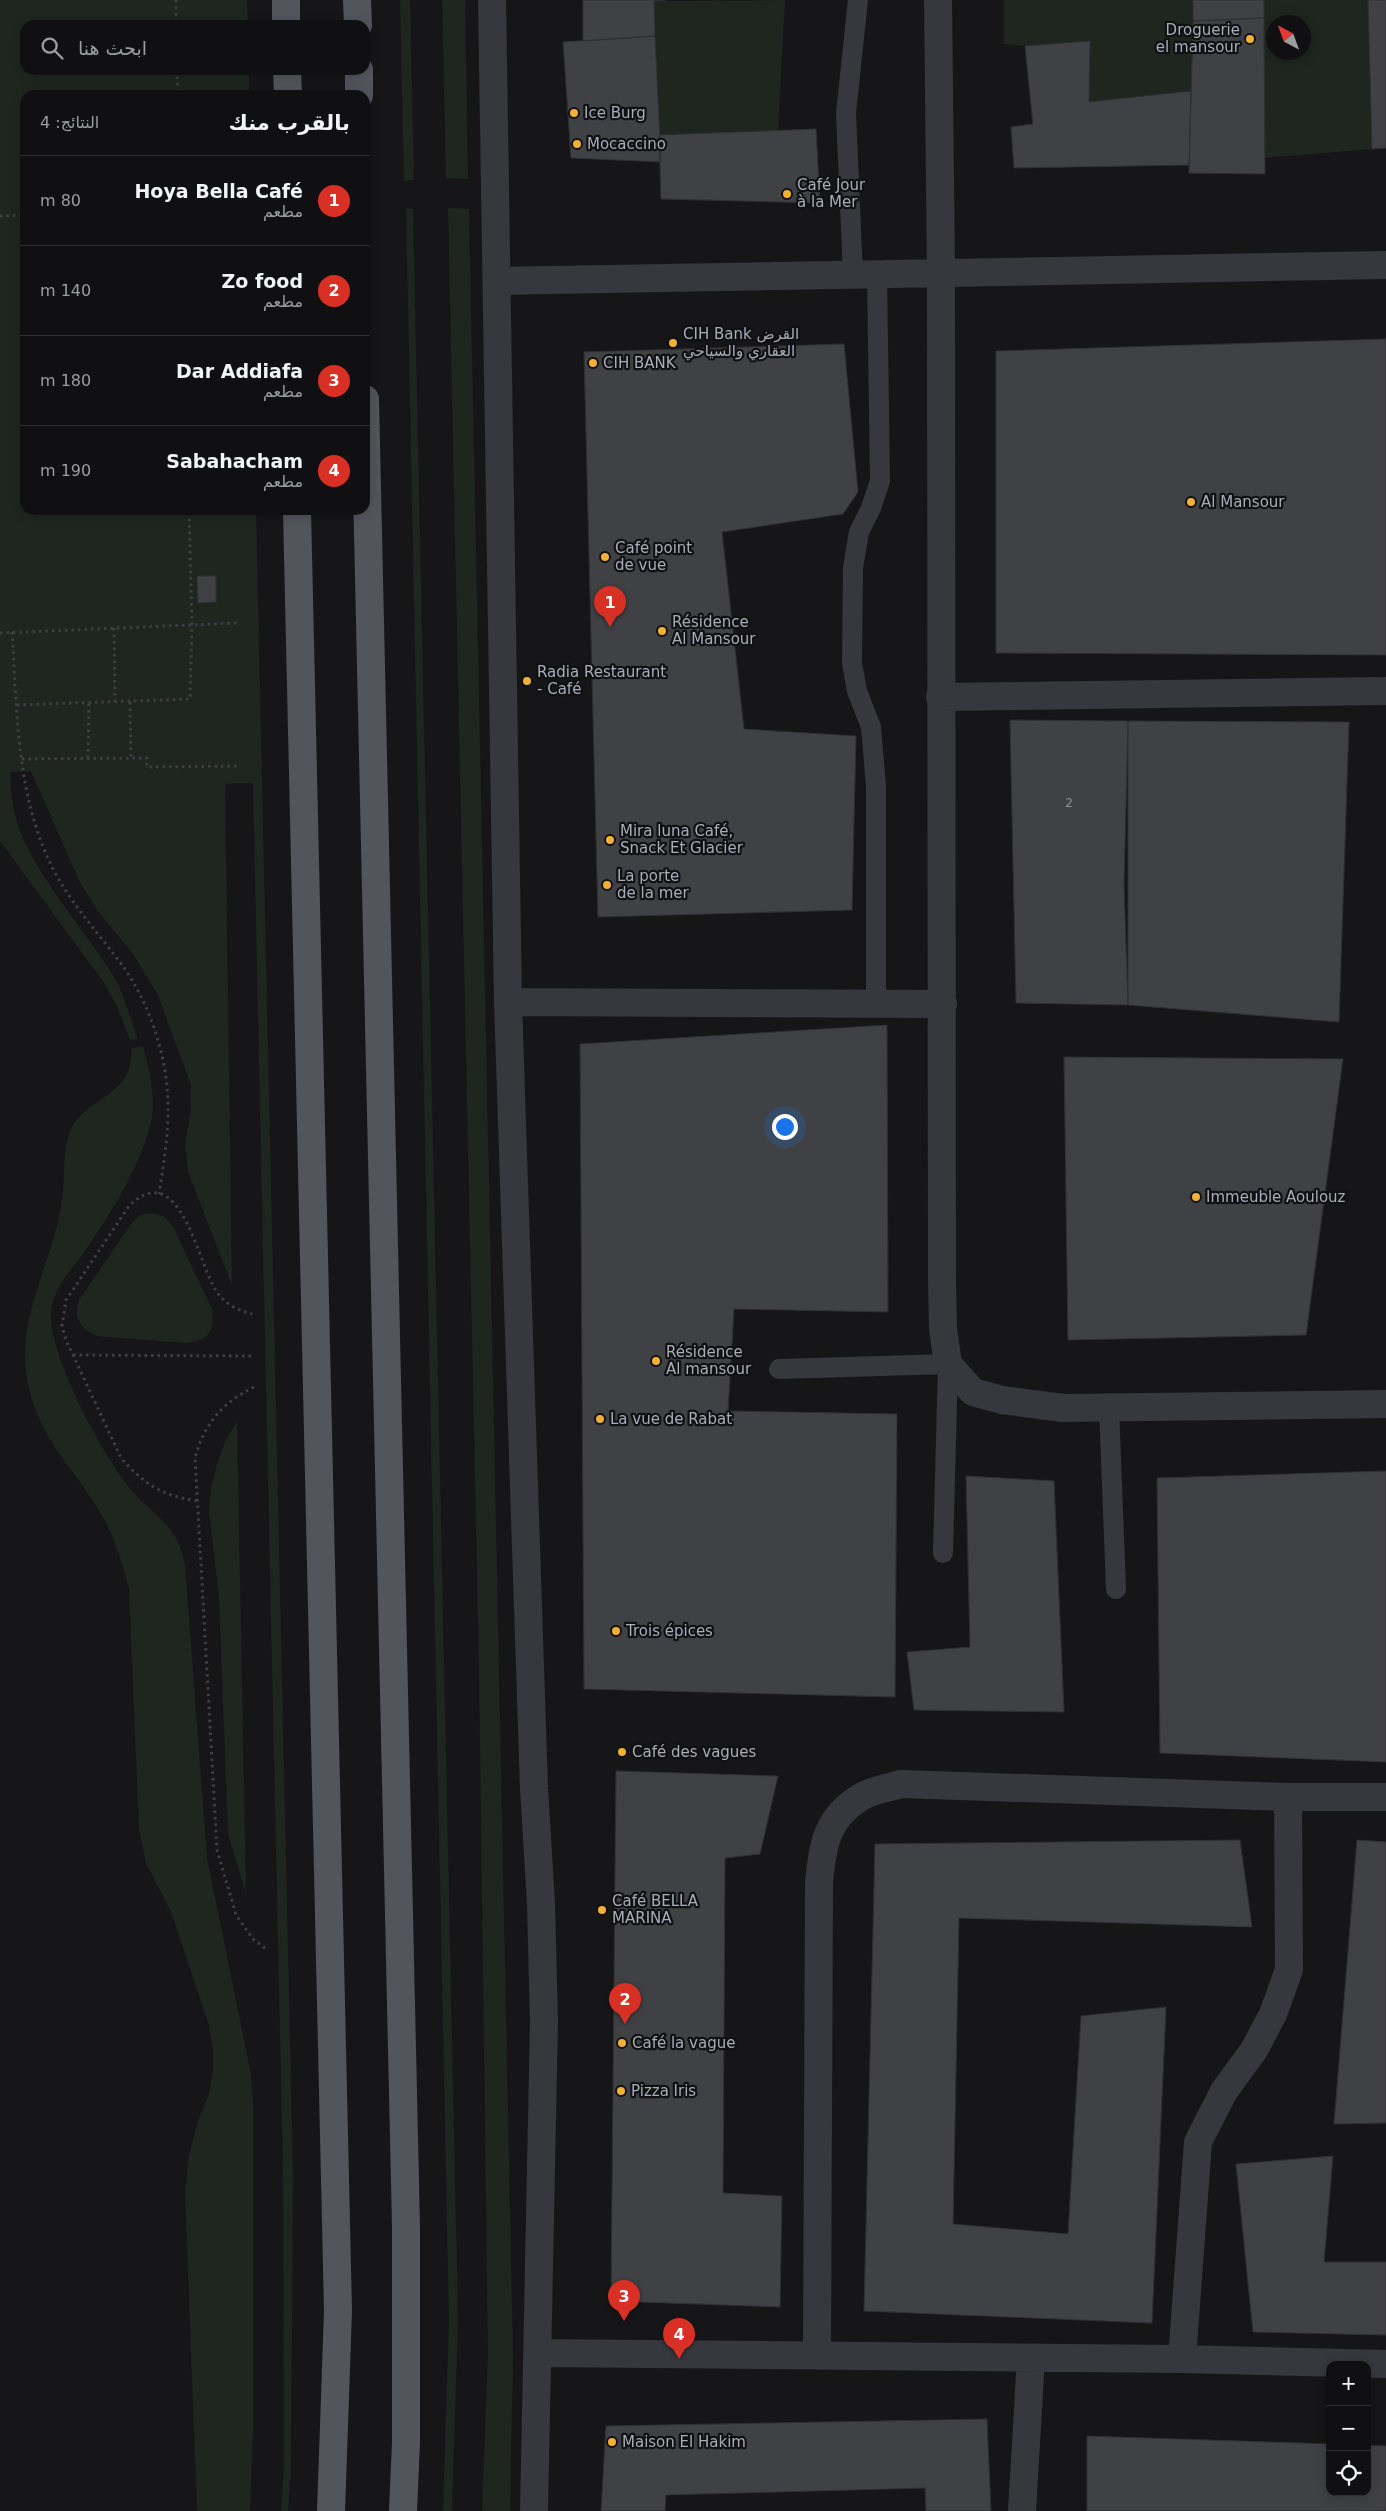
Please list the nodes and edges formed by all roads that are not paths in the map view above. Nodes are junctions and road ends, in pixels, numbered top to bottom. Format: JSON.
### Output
{"nodes":[{"id":1,"x":286,"y":0,"type":"edge"},
{"id":2,"x":357,"y":0,"type":"edge"},
{"id":3,"x":492,"y":0,"type":"edge"},
{"id":4,"x":858,"y":0,"type":"edge"},
{"id":5,"x":938,"y":0,"type":"edge"},
{"id":6,"x":286,"y":20,"type":"edge"},
{"id":7,"x":358,"y":20,"type":"edge"},
{"id":8,"x":287,"y":75,"type":"edge"},
{"id":9,"x":358,"y":75,"type":"edge"},
{"id":10,"x":288,"y":90,"type":"edge"},
{"id":11,"x":359,"y":90,"type":"edge"},
{"id":12,"x":1386,"y":265,"type":"edge"},
{"id":13,"x":941,"y":273,"type":"junction"},
{"id":14,"x":865,"y":274,"type":"junction"},
{"id":15,"x":498,"y":281,"type":"junction"},
{"id":16,"x":297,"y":515,"type":"edge"},
{"id":17,"x":368,"y":515,"type":"edge"},
{"id":18,"x":1386,"y":692,"type":"edge"},
{"id":19,"x":940,"y":697,"type":"junction"},
{"id":20,"x":508,"y":1002,"type":"junction"},
{"id":21,"x":876,"y":1004,"type":"junction"},
{"id":22,"x":942,"y":1004,"type":"junction"},
{"id":23,"x":948,"y":1364,"type":"junction"},
{"id":24,"x":779,"y":1369,"type":"dead end"},
{"id":25,"x":1386,"y":1404,"type":"edge"},
{"id":26,"x":1109,"y":1407,"type":"junction"},
{"id":27,"x":943,"y":1553,"type":"dead end"},
{"id":28,"x":1116,"y":1589,"type":"dead end"},
{"id":29,"x":1288,"y":1797,"type":"junction"},
{"id":30,"x":1386,"y":1797,"type":"edge"},
{"id":31,"x":538,"y":2353,"type":"junction"},
{"id":32,"x":817,"y":2355,"type":"junction"},
{"id":33,"x":1031,"y":2358,"type":"junction"},
{"id":34,"x":1182,"y":2359,"type":"junction"},
{"id":35,"x":1386,"y":2364,"type":"edge"},
{"id":36,"x":331,"y":2511,"type":"edge"},
{"id":37,"x":403,"y":2511,"type":"edge"},
{"id":38,"x":534,"y":2511,"type":"edge"},
{"id":39,"x":1022,"y":2511,"type":"edge"}],
"edges":[{"from":1,"to":6,"type":"main road"},
{"from":2,"to":7,"type":"main road"},
{"from":3,"to":15,"type":"street"},
{"from":4,"to":14,"type":"lane"},
{"from":5,"to":13,"type":"street"},
{"from":8,"to":10,"type":"main road"},
{"from":9,"to":11,"type":"main road"},
{"from":12,"to":13,"type":"street"},
{"from":13,"to":14,"type":"street"},
{"from":13,"to":19,"type":"street"},
{"from":14,"to":15,"type":"street"},
{"from":14,"to":21,"type":"lane"},
{"from":15,"to":20,"type":"street"},
{"from":16,"to":36,"type":"main road"},
{"from":17,"to":37,"type":"main road"},
{"from":18,"to":19,"type":"street"},
{"from":19,"to":22,"type":"street"},
{"from":20,"to":21,"type":"street"},
{"from":20,"to":31,"type":"street"},
{"from":21,"to":22,"type":"street"},
{"from":22,"to":23,"type":"street"},
{"from":23,"to":24,"type":"lane"},
{"from":23,"to":26,"type":"street"},
{"from":23,"to":27,"type":"lane"},
{"from":25,"to":26,"type":"street"},
{"from":26,"to":28,"type":"lane"},
{"from":29,"to":30,"type":"street"},
{"from":29,"to":32,"type":"street"},
{"from":29,"to":34,"type":"street"},
{"from":31,"to":32,"type":"street"},
{"from":31,"to":38,"type":"street"},
{"from":32,"to":33,"type":"street"},
{"from":33,"to":34,"type":"street"},
{"from":33,"to":39,"type":"street"},
{"from":34,"to":35,"type":"street"}]}
